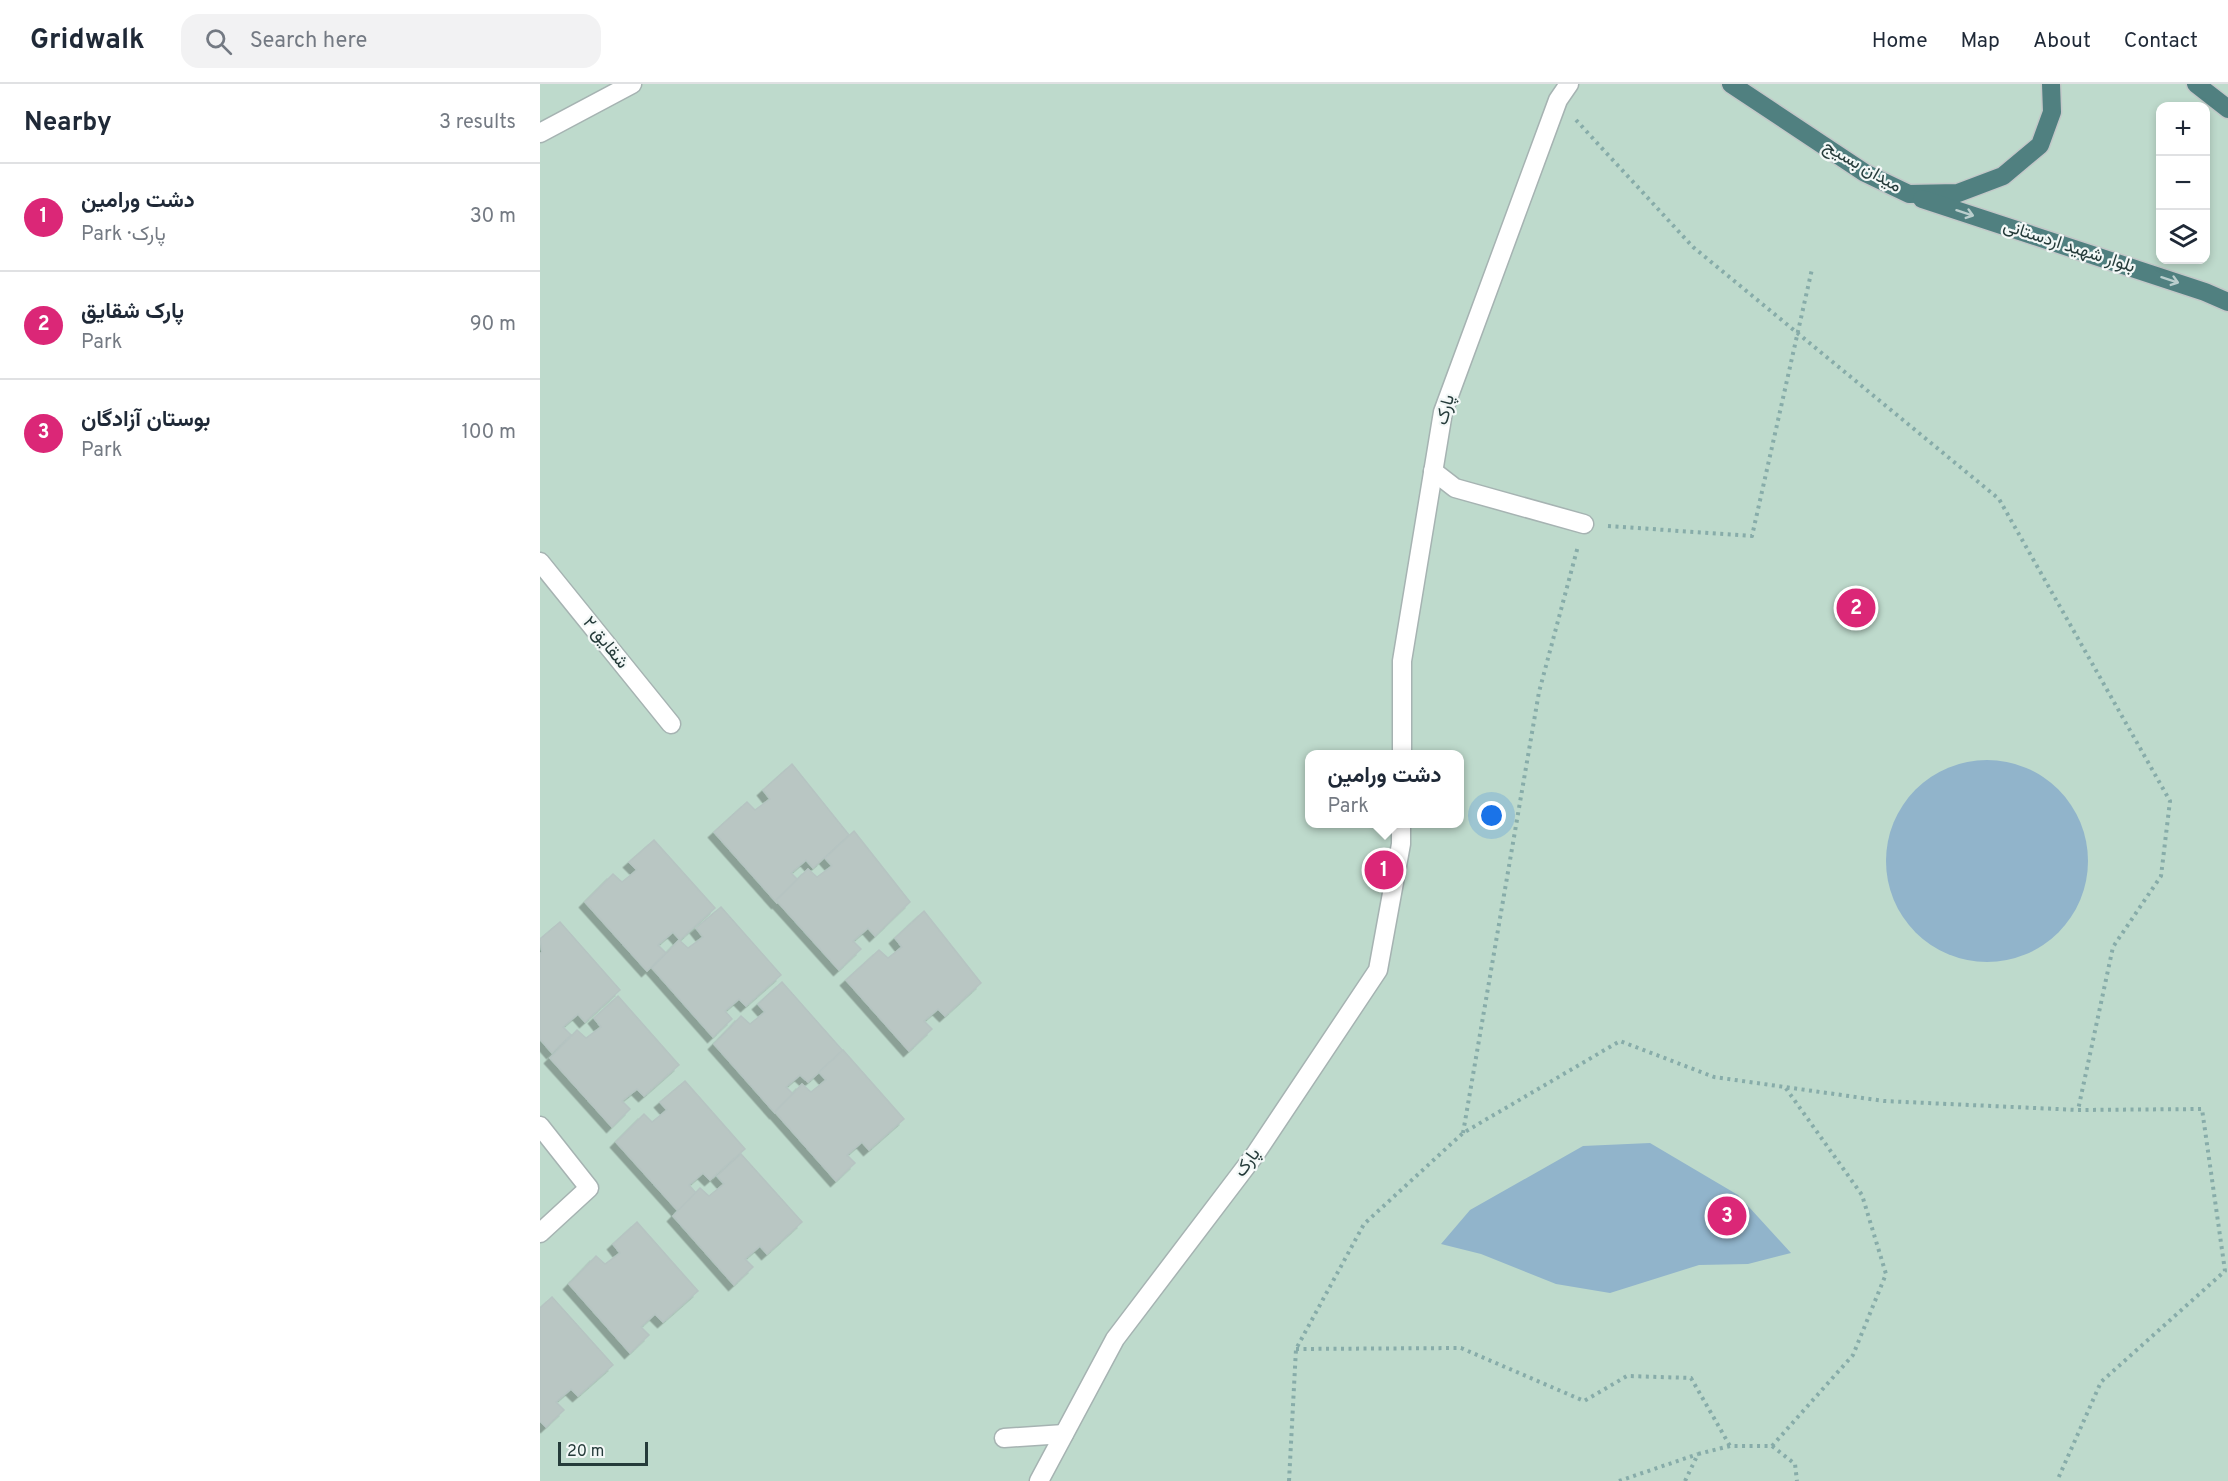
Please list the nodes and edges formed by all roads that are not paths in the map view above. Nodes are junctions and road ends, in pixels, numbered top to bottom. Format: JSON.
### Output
{"nodes":[{"id":1,"x":632,"y":84,"type":"edge"},
{"id":2,"x":1569,"y":84,"type":"edge"},
{"id":3,"x":1731,"y":84,"type":"edge"},
{"id":4,"x":2051,"y":84,"type":"edge"},
{"id":5,"x":2196,"y":84,"type":"edge"},
{"id":6,"x":2228,"y":109,"type":"edge"},
{"id":7,"x":540,"y":134,"type":"edge"},
{"id":8,"x":1909,"y":194,"type":"junction"},
{"id":9,"x":2228,"y":302,"type":"edge"},
{"id":10,"x":1433,"y":471,"type":"junction"},
{"id":11,"x":1584,"y":524,"type":"road end"},
{"id":12,"x":540,"y":562,"type":"edge"},
{"id":13,"x":671,"y":724,"type":"dead end"},
{"id":14,"x":1401,"y":750,"type":"edge"},
{"id":15,"x":1401,"y":828,"type":"edge"},
{"id":16,"x":540,"y":1126,"type":"edge"},
{"id":17,"x":540,"y":1233,"type":"edge"},
{"id":18,"x":1064,"y":1434,"type":"junction"},
{"id":19,"x":1004,"y":1438,"type":"dead end"},
{"id":20,"x":1039,"y":1481,"type":"edge"}],
"edges":[{"from":1,"to":7,"type":"street"},
{"from":2,"to":10,"type":"street","name":"پارک"},
{"from":3,"to":8,"type":"highway","name":"میدان بسیج"},
{"from":4,"to":8,"type":"highway","name":"میدان بسیج"},
{"from":5,"to":6,"type":"highway"},
{"from":8,"to":9,"type":"highway","name":"بلوار شهید اردستانی","one_way":true},
{"from":10,"to":11,"type":"street"},
{"from":10,"to":14,"type":"street","name":"پارک"},
{"from":12,"to":13,"type":"street","name":"شقایق ۲"},
{"from":15,"to":18,"type":"street","name":"پارک"},
{"from":16,"to":17,"type":"street"},
{"from":18,"to":19,"type":"street"},
{"from":18,"to":20,"type":"street","name":"پارک"}]}
